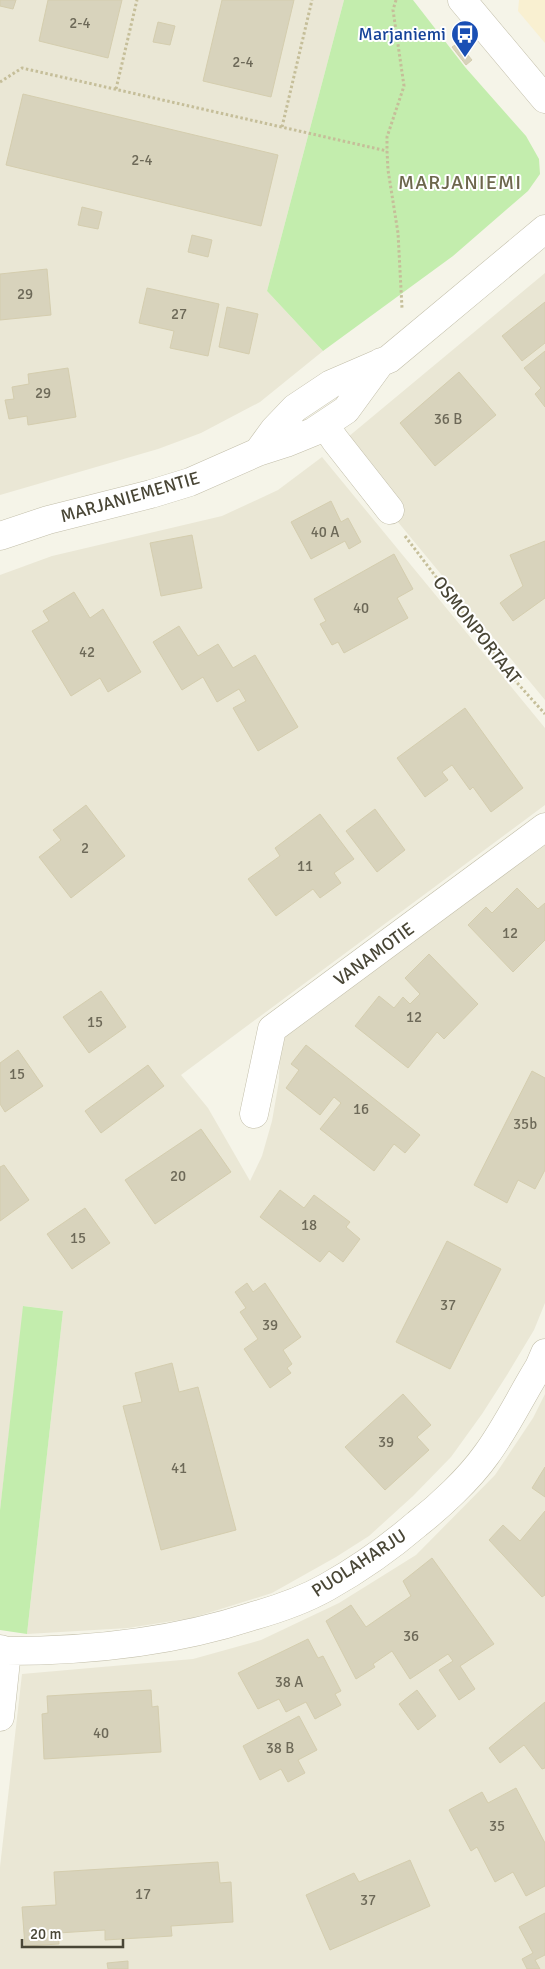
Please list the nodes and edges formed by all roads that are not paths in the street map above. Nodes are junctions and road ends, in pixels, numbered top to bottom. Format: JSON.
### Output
{"nodes":[{"id":1,"x":462,"y":0,"type":"edge"},
{"id":2,"x":545,"y":99,"type":"edge"},
{"id":3,"x":545,"y":229,"type":"edge"},
{"id":4,"x":381,"y":362,"type":"junction"},
{"id":5,"x":326,"y":425,"type":"junction"},
{"id":6,"x":258,"y":452,"type":"junction"},
{"id":7,"x":390,"y":510,"type":"dead end"},
{"id":8,"x":0,"y":536,"type":"edge"},
{"id":9,"x":545,"y":827,"type":"edge"},
{"id":10,"x":254,"y":1114,"type":"dead end"},
{"id":11,"x":545,"y":1353,"type":"edge"},
{"id":12,"x":4,"y":1650,"type":"edge"},
{"id":13,"x":0,"y":1717,"type":"edge"}],
"edges":[{"from":1,"to":2,"type":"street"},
{"from":3,"to":4,"type":"street","name":"MARJANIEMENTIE"},
{"from":4,"to":5,"type":"street","name":"MARJANIEMENTIE"},
{"from":4,"to":6,"type":"street","name":"MARJANIEMENTIE"},
{"from":5,"to":6,"type":"street","name":"MARJANIEMENTIE"},
{"from":5,"to":7,"type":"street"},
{"from":6,"to":8,"type":"street","name":"MARJANIEMENTIE"},
{"from":9,"to":10,"type":"street","name":"VANAMOTIE"},
{"from":11,"to":12,"type":"street","name":"PUOLAHARJU"},
{"from":12,"to":13,"type":"street"}]}
